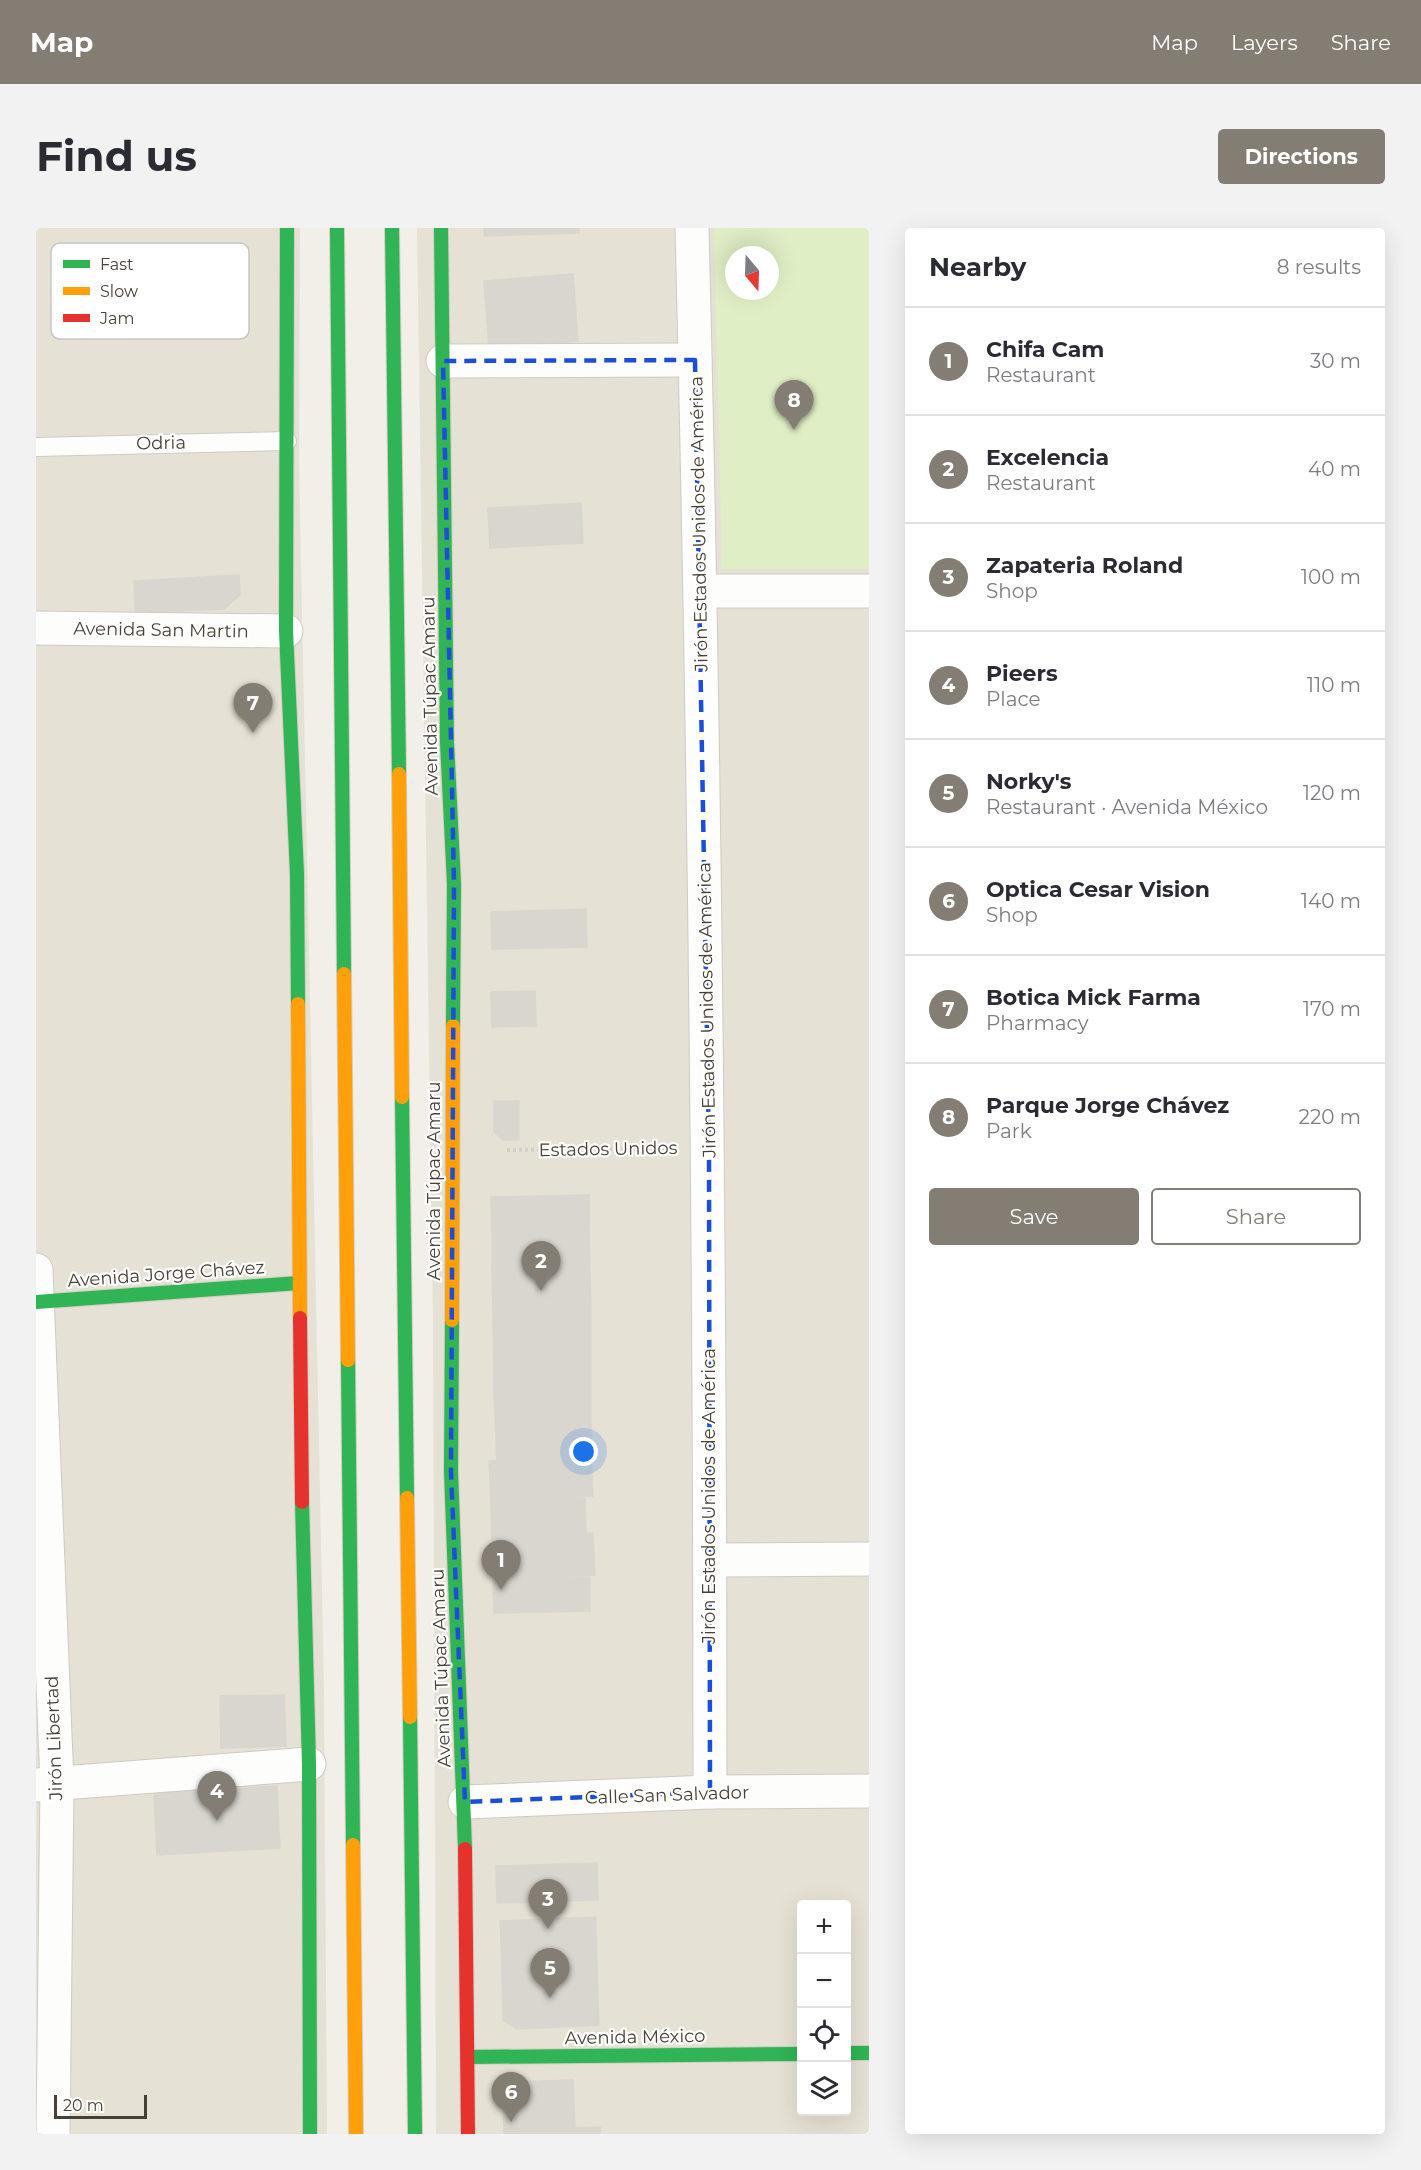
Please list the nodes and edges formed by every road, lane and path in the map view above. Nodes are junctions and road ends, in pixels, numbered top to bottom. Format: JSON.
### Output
{"nodes":[{"id":1,"x":287,"y":228,"type":"edge"},
{"id":2,"x":337,"y":228,"type":"edge"},
{"id":3,"x":392,"y":228,"type":"edge"},
{"id":4,"x":441,"y":228,"type":"edge"},
{"id":5,"x":692,"y":228,"type":"edge"},
{"id":6,"x":695,"y":360,"type":"junction"},
{"id":7,"x":443,"y":361,"type":"junction"},
{"id":8,"x":286,"y":441,"type":"junction"},
{"id":9,"x":36,"y":447,"type":"edge"},
{"id":10,"x":701,"y":591,"type":"junction"},
{"id":11,"x":869,"y":591,"type":"edge"},
{"id":12,"x":36,"y":628,"type":"edge"},
{"id":13,"x":286,"y":632,"type":"junction"},
{"id":14,"x":709,"y":1148,"type":"junction"},
{"id":15,"x":507,"y":1150,"type":"dead end"},
{"id":16,"x":36,"y":1270,"type":"edge"},
{"id":17,"x":299,"y":1283,"type":"junction"},
{"id":18,"x":37,"y":1302,"type":"edge"},
{"id":19,"x":869,"y":1559,"type":"edge"},
{"id":20,"x":710,"y":1560,"type":"junction"},
{"id":21,"x":309,"y":1764,"type":"junction"},
{"id":22,"x":46,"y":1784,"type":"edge"},
{"id":23,"x":869,"y":1791,"type":"edge"},
{"id":24,"x":710,"y":1792,"type":"junction"},
{"id":25,"x":465,"y":1802,"type":"junction"},
{"id":26,"x":851,"y":2053,"type":"edge"},
{"id":27,"x":869,"y":2053,"type":"edge"},
{"id":28,"x":797,"y":2054,"type":"edge"},
{"id":29,"x":468,"y":2057,"type":"junction"},
{"id":30,"x":53,"y":2134,"type":"edge"},
{"id":31,"x":310,"y":2134,"type":"edge"},
{"id":32,"x":356,"y":2134,"type":"edge"},
{"id":33,"x":415,"y":2134,"type":"edge"},
{"id":34,"x":468,"y":2134,"type":"edge"}],
"edges":[{"from":1,"to":8,"type":"main road"},
{"from":2,"to":32,"type":"main road"},
{"from":3,"to":33,"type":"main road","name":"Avenida Túpac Amaru"},
{"from":4,"to":7,"type":"main road","name":"Avenida Túpac Amaru"},
{"from":5,"to":6,"type":"street","name":"Jirón Estados Unidos de América"},
{"from":6,"to":7,"type":"street"},
{"from":6,"to":10,"type":"street","name":"Jirón Estados Unidos de América"},
{"from":7,"to":25,"type":"main road","name":"Avenida Túpac Amaru"},
{"from":8,"to":9,"type":"lane","name":"Odria"},
{"from":8,"to":13,"type":"main road"},
{"from":10,"to":11,"type":"street"},
{"from":10,"to":14,"type":"street","name":"Jirón Estados Unidos de América"},
{"from":12,"to":13,"type":"street","name":"Avenida San Martin"},
{"from":13,"to":17,"type":"main road"},
{"from":14,"to":15,"type":"path","name":"Estados Unidos"},
{"from":14,"to":20,"type":"street","name":"Jirón Estados Unidos de América"},
{"from":16,"to":18,"type":"street","name":"Jirón Libertad"},
{"from":17,"to":18,"type":"main road","name":"Avenida Jorge Chávez"},
{"from":17,"to":21,"type":"main road"},
{"from":18,"to":22,"type":"street","name":"Jirón Libertad"},
{"from":19,"to":20,"type":"street"},
{"from":20,"to":24,"type":"street","name":"Jirón Estados Unidos de América"},
{"from":21,"to":22,"type":"street"},
{"from":21,"to":31,"type":"main road"},
{"from":22,"to":30,"type":"street","name":"Jirón Libertad"},
{"from":23,"to":24,"type":"street","name":"Calle San Salvador"},
{"from":24,"to":25,"type":"street","name":"Calle San Salvador"},
{"from":25,"to":29,"type":"main road","name":"Avenida Túpac Amaru"},
{"from":26,"to":27,"type":"main road"},
{"from":28,"to":29,"type":"main road","name":"Avenida México"},
{"from":29,"to":34,"type":"main road","name":"Avenida Túpac Amaru"}]}
